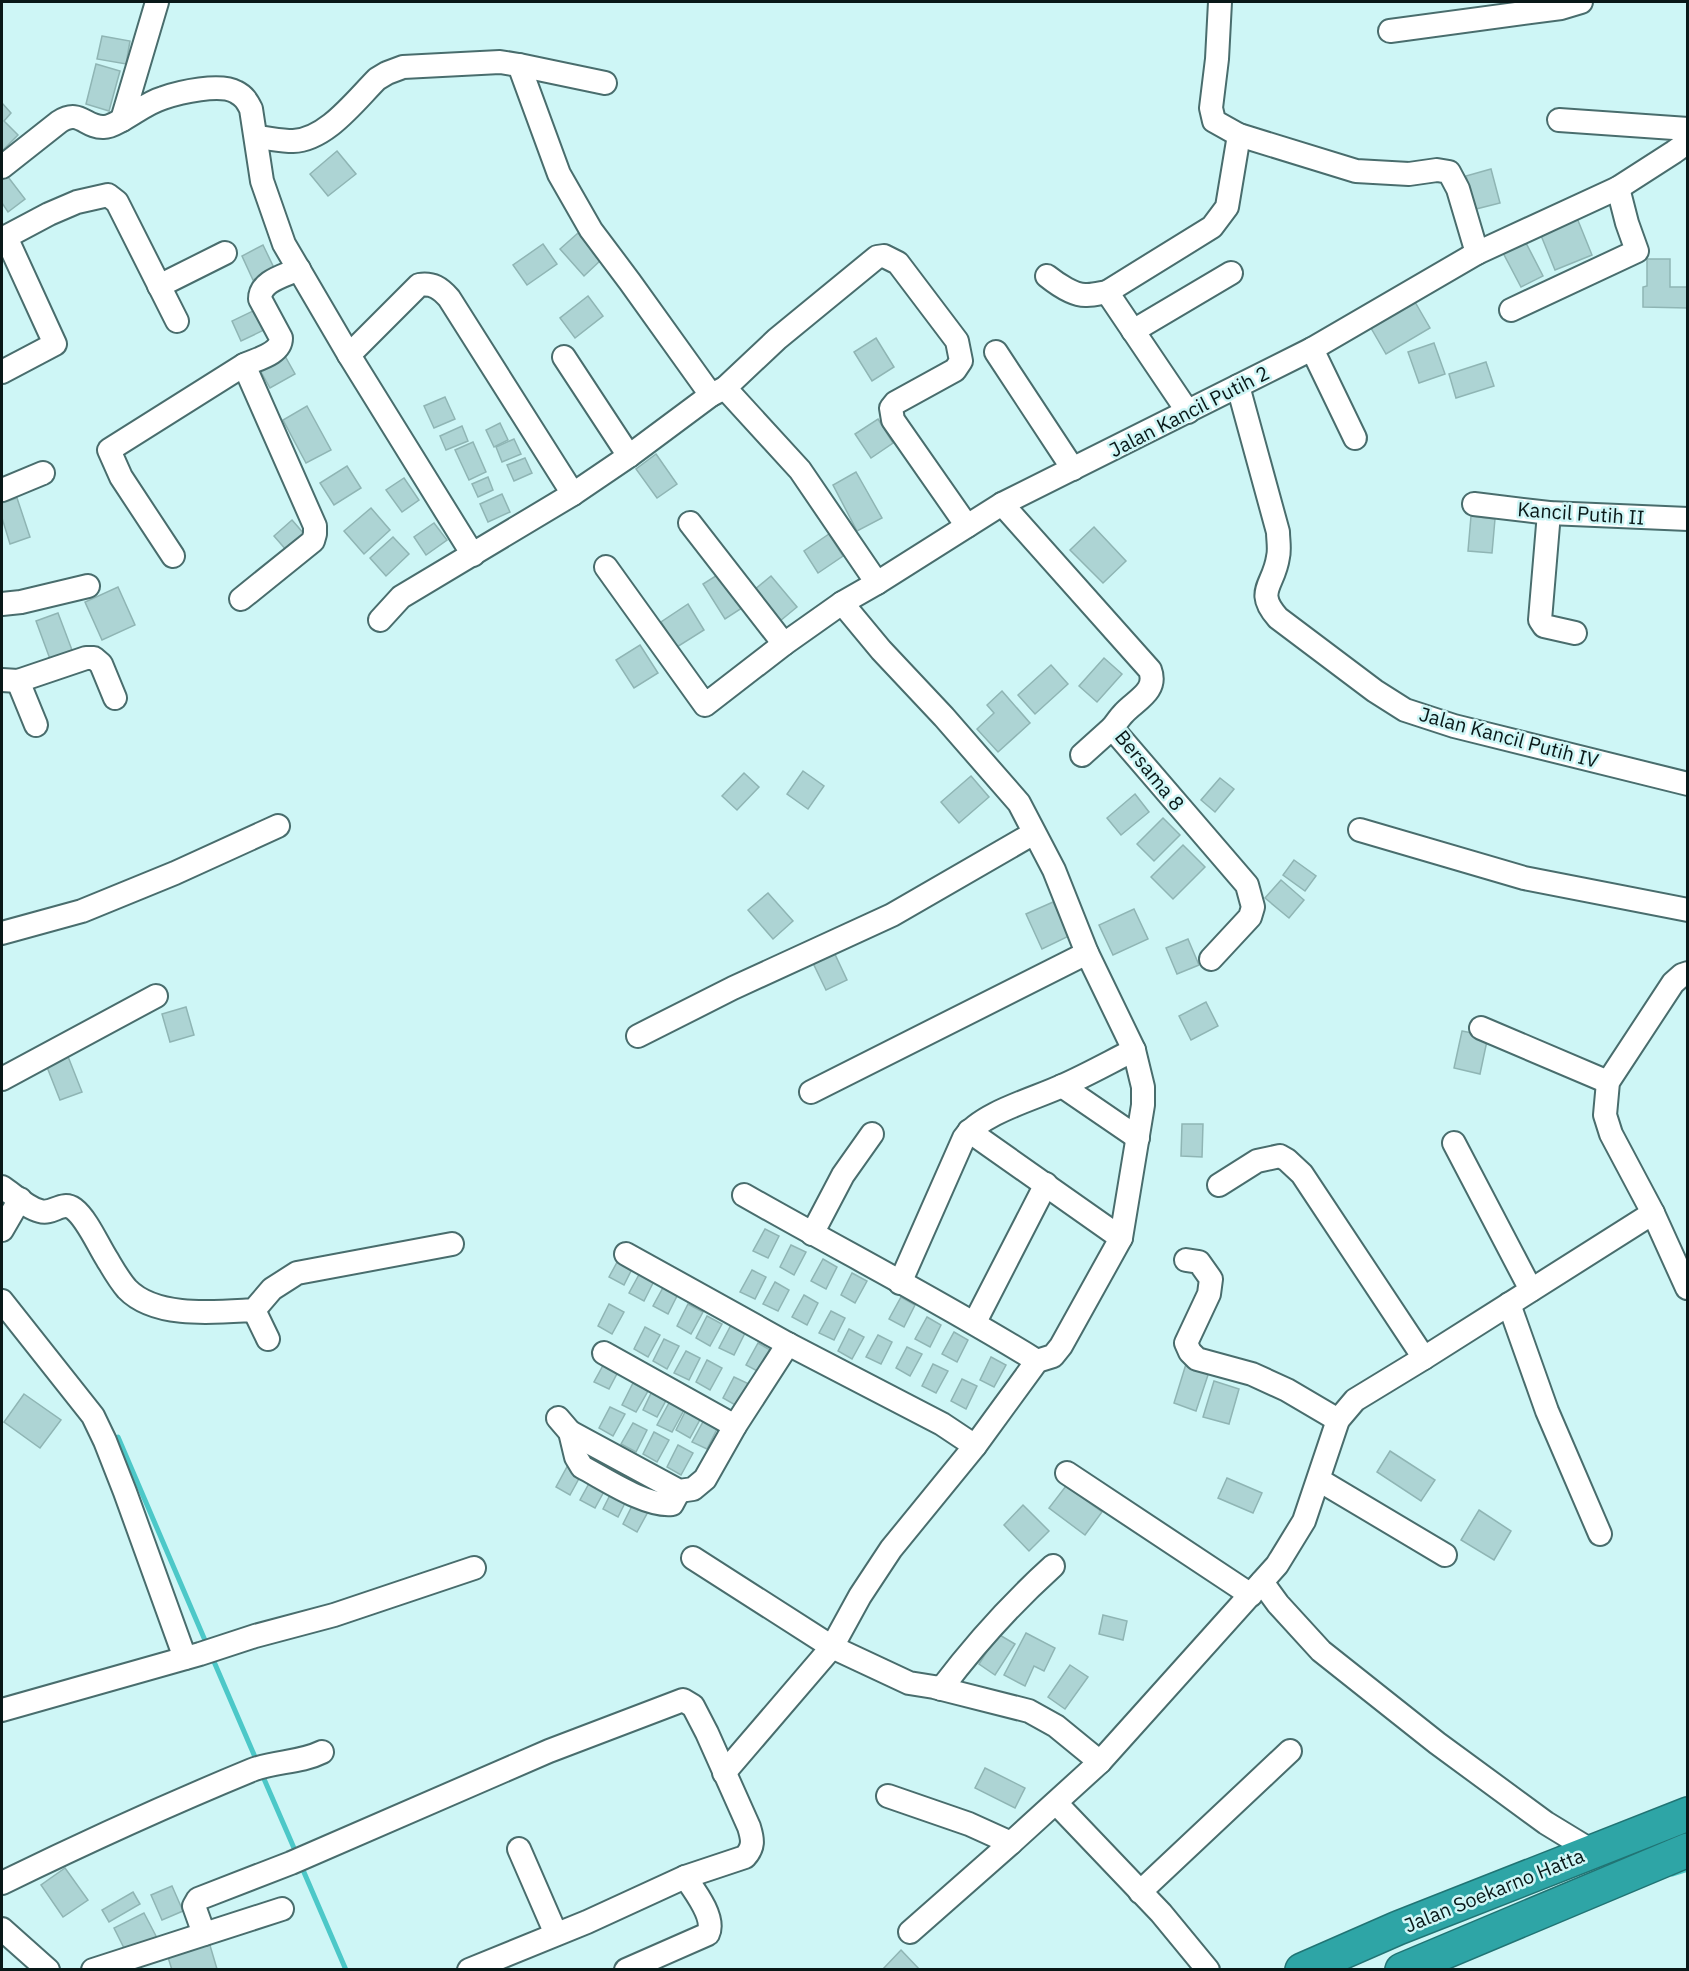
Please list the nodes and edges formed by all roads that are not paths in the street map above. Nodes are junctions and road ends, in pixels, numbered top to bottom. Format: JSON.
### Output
{"nodes":[{"id":1,"x":157,"y":2,"type":"edge"},
{"id":2,"x":1220,"y":2,"type":"edge"},
{"id":3,"x":1581,"y":2,"type":"edge"},
{"id":4,"x":1390,"y":31,"type":"dead end"},
{"id":5,"x":519,"y":65,"type":"junction"},
{"id":6,"x":605,"y":83,"type":"dead end"},
{"id":7,"x":122,"y":120,"type":"junction"},
{"id":8,"x":1559,"y":120,"type":"dead end"},
{"id":9,"x":1688,"y":129,"type":"edge"},
{"id":10,"x":1239,"y":135,"type":"junction"},
{"id":11,"x":256,"y":137,"type":"junction"},
{"id":12,"x":1688,"y":142,"type":"edge"},
{"id":13,"x":2,"y":167,"type":"edge"},
{"id":14,"x":1618,"y":188,"type":"junction"},
{"id":15,"x":4,"y":238,"type":"edge"},
{"id":16,"x":225,"y":253,"type":"dead end"},
{"id":17,"x":1477,"y":253,"type":"junction"},
{"id":18,"x":299,"y":269,"type":"junction"},
{"id":19,"x":1231,"y":273,"type":"dead end"},
{"id":20,"x":1047,"y":276,"type":"dead end"},
{"id":21,"x":159,"y":286,"type":"junction"},
{"id":22,"x":1107,"y":292,"type":"junction"},
{"id":23,"x":1511,"y":310,"type":"dead end"},
{"id":24,"x":177,"y":321,"type":"dead end"},
{"id":25,"x":1133,"y":331,"type":"junction"},
{"id":26,"x":1312,"y":349,"type":"junction"},
{"id":27,"x":996,"y":352,"type":"dead end"},
{"id":28,"x":350,"y":355,"type":"junction"},
{"id":29,"x":564,"y":357,"type":"dead end"},
{"id":30,"x":244,"y":365,"type":"junction"},
{"id":31,"x":2,"y":372,"type":"edge"},
{"id":32,"x":1238,"y":386,"type":"junction"},
{"id":33,"x":718,"y":391,"type":"junction"},
{"id":34,"x":1188,"y":412,"type":"junction"},
{"id":35,"x":1355,"y":438,"type":"dead end"},
{"id":36,"x":629,"y":456,"type":"junction"},
{"id":37,"x":1073,"y":468,"type":"junction"},
{"id":38,"x":43,"y":473,"type":"dead end"},
{"id":39,"x":2,"y":490,"type":"edge"},
{"id":40,"x":573,"y":494,"type":"junction"},
{"id":41,"x":1002,"y":504,"type":"junction"},
{"id":42,"x":1474,"y":504,"type":"dead end"},
{"id":43,"x":1549,"y":513,"type":"junction"},
{"id":44,"x":1688,"y":519,"type":"edge"},
{"id":45,"x":690,"y":523,"type":"dead end"},
{"id":46,"x":967,"y":526,"type":"junction"},
{"id":47,"x":472,"y":555,"type":"junction"},
{"id":48,"x":173,"y":556,"type":"dead end"},
{"id":49,"x":606,"y":567,"type":"dead end"},
{"id":50,"x":877,"y":583,"type":"junction"},
{"id":51,"x":88,"y":586,"type":"dead end"},
{"id":52,"x":241,"y":599,"type":"dead end"},
{"id":53,"x":842,"y":603,"type":"junction"},
{"id":54,"x":2,"y":604,"type":"edge"},
{"id":55,"x":380,"y":620,"type":"dead end"},
{"id":56,"x":1575,"y":633,"type":"dead end"},
{"id":57,"x":784,"y":644,"type":"junction"},
{"id":58,"x":10,"y":680,"type":"edge"},
{"id":59,"x":115,"y":698,"type":"dead end"},
{"id":60,"x":36,"y":725,"type":"dead end"},
{"id":61,"x":1112,"y":728,"type":"junction"},
{"id":62,"x":1082,"y":755,"type":"dead end"},
{"id":63,"x":1688,"y":784,"type":"edge"},
{"id":64,"x":278,"y":826,"type":"dead end"},
{"id":65,"x":1360,"y":830,"type":"dead end"},
{"id":66,"x":1034,"y":833,"type":"junction"},
{"id":67,"x":1688,"y":910,"type":"edge"},
{"id":68,"x":2,"y":933,"type":"edge"},
{"id":69,"x":1087,"y":953,"type":"junction"},
{"id":70,"x":1211,"y":959,"type":"dead end"},
{"id":71,"x":1688,"y":973,"type":"edge"},
{"id":72,"x":156,"y":996,"type":"dead end"},
{"id":73,"x":1481,"y":1028,"type":"dead end"},
{"id":74,"x":638,"y":1036,"type":"dead end"},
{"id":75,"x":1134,"y":1050,"type":"junction"},
{"id":76,"x":2,"y":1079,"type":"edge"},
{"id":77,"x":1608,"y":1082,"type":"junction"},
{"id":78,"x":1062,"y":1086,"type":"junction"},
{"id":79,"x":811,"y":1092,"type":"dead end"},
{"id":80,"x":969,"y":1131,"type":"junction"},
{"id":81,"x":872,"y":1134,"type":"dead end"},
{"id":82,"x":1138,"y":1138,"type":"junction"},
{"id":83,"x":1454,"y":1143,"type":"dead end"},
{"id":84,"x":1046,"y":1184,"type":"junction"},
{"id":85,"x":1219,"y":1185,"type":"dead end"},
{"id":86,"x":2,"y":1187,"type":"edge"},
{"id":87,"x":744,"y":1195,"type":"dead end"},
{"id":88,"x":21,"y":1199,"type":"junction"},
{"id":89,"x":1653,"y":1213,"type":"junction"},
{"id":90,"x":2,"y":1230,"type":"edge"},
{"id":91,"x":812,"y":1234,"type":"junction"},
{"id":92,"x":1121,"y":1238,"type":"junction"},
{"id":93,"x":452,"y":1244,"type":"dead end"},
{"id":94,"x":626,"y":1254,"type":"dead end"},
{"id":95,"x":1186,"y":1260,"type":"dead end"},
{"id":96,"x":900,"y":1282,"type":"junction"},
{"id":97,"x":1687,"y":1288,"type":"edge"},
{"id":98,"x":1531,"y":1290,"type":"junction"},
{"id":99,"x":2,"y":1301,"type":"edge"},
{"id":100,"x":1509,"y":1304,"type":"junction"},
{"id":101,"x":254,"y":1310,"type":"junction"},
{"id":102,"x":975,"y":1322,"type":"junction"},
{"id":103,"x":268,"y":1339,"type":"dead end"},
{"id":104,"x":788,"y":1344,"type":"junction"},
{"id":105,"x":604,"y":1353,"type":"dead end"},
{"id":106,"x":1424,"y":1358,"type":"junction"},
{"id":107,"x":1037,"y":1361,"type":"junction"},
{"id":108,"x":1338,"y":1420,"type":"junction"},
{"id":109,"x":564,"y":1425,"type":"dead end"},
{"id":110,"x":735,"y":1426,"type":"junction"},
{"id":111,"x":975,"y":1446,"type":"junction"},
{"id":112,"x":1066,"y":1473,"type":"dead end"},
{"id":113,"x":1319,"y":1480,"type":"junction"},
{"id":114,"x":1600,"y":1534,"type":"dead end"},
{"id":115,"x":1445,"y":1555,"type":"dead end"},
{"id":116,"x":693,"y":1558,"type":"dead end"},
{"id":117,"x":1053,"y":1566,"type":"dead end"},
{"id":118,"x":474,"y":1568,"type":"dead end"},
{"id":119,"x":1256,"y":1588,"type":"junction"},
{"id":120,"x":832,"y":1647,"type":"junction"},
{"id":121,"x":198,"y":1654,"type":"junction"},
{"id":122,"x":941,"y":1689,"type":"junction"},
{"id":123,"x":2,"y":1710,"type":"edge"},
{"id":124,"x":322,"y":1752,"type":"dead end"},
{"id":125,"x":1290,"y":1752,"type":"dead end"},
{"id":126,"x":1100,"y":1762,"type":"junction"},
{"id":127,"x":724,"y":1773,"type":"junction"},
{"id":128,"x":888,"y":1796,"type":"dead end"},
{"id":129,"x":1056,"y":1803,"type":"junction"},
{"id":130,"x":1688,"y":1814,"type":"edge"},
{"id":131,"x":1011,"y":1843,"type":"junction"},
{"id":132,"x":519,"y":1849,"type":"dead end"},
{"id":133,"x":1688,"y":1850,"type":"edge"},
{"id":134,"x":1592,"y":1851,"type":"junction"},
{"id":135,"x":685,"y":1877,"type":"junction"},
{"id":136,"x":2,"y":1883,"type":"edge"},
{"id":137,"x":1140,"y":1892,"type":"junction"},
{"id":138,"x":282,"y":1909,"type":"dead end"},
{"id":139,"x":2,"y":1929,"type":"edge"},
{"id":140,"x":910,"y":1932,"type":"dead end"},
{"id":141,"x":204,"y":1934,"type":"junction"},
{"id":142,"x":556,"y":1934,"type":"junction"},
{"id":143,"x":48,"y":1970,"type":"edge"},
{"id":144,"x":93,"y":1970,"type":"edge"},
{"id":145,"x":469,"y":1970,"type":"edge"},
{"id":146,"x":626,"y":1970,"type":"edge"},
{"id":147,"x":1208,"y":1970,"type":"edge"},
{"id":148,"x":1302,"y":1970,"type":"edge"},
{"id":149,"x":1402,"y":1970,"type":"edge"}],
"edges":[{"from":1,"to":7,"type":"street"},
{"from":2,"to":10,"type":"street"},
{"from":3,"to":4,"type":"street"},
{"from":5,"to":6,"type":"street"},
{"from":5,"to":11,"type":"street"},
{"from":5,"to":33,"type":"street"},
{"from":7,"to":11,"type":"street"},
{"from":7,"to":13,"type":"street"},
{"from":8,"to":9,"type":"street"},
{"from":10,"to":17,"type":"street"},
{"from":10,"to":22,"type":"street"},
{"from":11,"to":18,"type":"street"},
{"from":12,"to":14,"type":"street","name":"Jalan Kancil Putih 2"},
{"from":14,"to":17,"type":"street","name":"Jalan Kancil Putih 2"},
{"from":14,"to":23,"type":"street"},
{"from":15,"to":21,"type":"street"},
{"from":15,"to":31,"type":"street"},
{"from":16,"to":21,"type":"street"},
{"from":17,"to":26,"type":"street","name":"Jalan Kancil Putih 2"},
{"from":18,"to":28,"type":"street"},
{"from":18,"to":30,"type":"street"},
{"from":19,"to":25,"type":"street"},
{"from":20,"to":22,"type":"street"},
{"from":21,"to":24,"type":"street"},
{"from":22,"to":25,"type":"street"},
{"from":25,"to":34,"type":"street"},
{"from":26,"to":32,"type":"street","name":"Jalan Kancil Putih 2"},
{"from":26,"to":35,"type":"street"},
{"from":27,"to":37,"type":"street"},
{"from":28,"to":40,"type":"street"},
{"from":28,"to":47,"type":"street"},
{"from":29,"to":36,"type":"street"},
{"from":30,"to":48,"type":"street"},
{"from":30,"to":52,"type":"street"},
{"from":32,"to":34,"type":"street","name":"Jalan Kancil Putih 2"},
{"from":32,"to":63,"type":"street","name":"Jalan Kancil Putih IV"},
{"from":33,"to":36,"type":"street"},
{"from":33,"to":46,"type":"street"},
{"from":33,"to":50,"type":"street"},
{"from":34,"to":37,"type":"street","name":"Jalan Kancil Putih 2"},
{"from":36,"to":40,"type":"street"},
{"from":37,"to":41,"type":"street","name":"Jalan Kancil Putih 2"},
{"from":38,"to":39,"type":"street"},
{"from":40,"to":47,"type":"street"},
{"from":41,"to":46,"type":"street","name":"Jalan Kancil Putih 2"},
{"from":41,"to":61,"type":"street","name":"Bersama 8"},
{"from":42,"to":43,"type":"street","name":"Kancil Putih II"},
{"from":43,"to":44,"type":"street","name":"Kancil Putih II"},
{"from":43,"to":56,"type":"street"},
{"from":45,"to":57,"type":"street"},
{"from":46,"to":50,"type":"street","name":"Jalan Kancil Putih 2"},
{"from":47,"to":55,"type":"street"},
{"from":49,"to":57,"type":"street","name":"Jalan Kancil Putih 2"},
{"from":50,"to":53,"type":"street","name":"Jalan Kancil Putih 2"},
{"from":51,"to":54,"type":"street"},
{"from":53,"to":57,"type":"street","name":"Jalan Kancil Putih 2"},
{"from":53,"to":66,"type":"street"},
{"from":58,"to":59,"type":"street"},
{"from":58,"to":60,"type":"street"},
{"from":61,"to":62,"type":"street"},
{"from":61,"to":70,"type":"street","name":"Bersama 8"},
{"from":64,"to":68,"type":"street"},
{"from":65,"to":67,"type":"street"},
{"from":66,"to":69,"type":"street"},
{"from":66,"to":74,"type":"street"},
{"from":69,"to":75,"type":"street"},
{"from":69,"to":79,"type":"street"},
{"from":71,"to":77,"type":"street"},
{"from":72,"to":76,"type":"street"},
{"from":73,"to":77,"type":"street"},
{"from":75,"to":78,"type":"street"},
{"from":75,"to":82,"type":"street"},
{"from":77,"to":89,"type":"street"},
{"from":78,"to":80,"type":"street"},
{"from":78,"to":82,"type":"street"},
{"from":80,"to":84,"type":"street"},
{"from":80,"to":96,"type":"street"},
{"from":81,"to":91,"type":"street"},
{"from":82,"to":92,"type":"street"},
{"from":83,"to":98,"type":"street"},
{"from":84,"to":92,"type":"street"},
{"from":84,"to":102,"type":"street"},
{"from":85,"to":106,"type":"street"},
{"from":86,"to":88,"type":"street"},
{"from":87,"to":91,"type":"street"},
{"from":88,"to":90,"type":"street"},
{"from":88,"to":101,"type":"street"},
{"from":89,"to":97,"type":"street"},
{"from":89,"to":98,"type":"street"},
{"from":91,"to":96,"type":"street"},
{"from":92,"to":107,"type":"street"},
{"from":93,"to":101,"type":"street"},
{"from":94,"to":104,"type":"street"},
{"from":95,"to":108,"type":"street"},
{"from":96,"to":102,"type":"street"},
{"from":98,"to":100,"type":"street"},
{"from":99,"to":121,"type":"street"},
{"from":100,"to":106,"type":"street"},
{"from":100,"to":114,"type":"street"},
{"from":101,"to":103,"type":"street"},
{"from":102,"to":107,"type":"street"},
{"from":104,"to":110,"type":"street"},
{"from":104,"to":111,"type":"street"},
{"from":105,"to":110,"type":"street"},
{"from":106,"to":108,"type":"street"},
{"from":107,"to":111,"type":"street"},
{"from":108,"to":113,"type":"street"},
{"from":109,"to":110,"type":"street"},
{"from":111,"to":120,"type":"street"},
{"from":112,"to":119,"type":"street"},
{"from":113,"to":115,"type":"street"},
{"from":113,"to":119,"type":"street"},
{"from":116,"to":120,"type":"street"},
{"from":117,"to":122,"type":"street"},
{"from":118,"to":121,"type":"street"},
{"from":119,"to":126,"type":"street"},
{"from":119,"to":134,"type":"street"},
{"from":120,"to":122,"type":"street"},
{"from":120,"to":127,"type":"street"},
{"from":121,"to":123,"type":"street"},
{"from":122,"to":126,"type":"street"},
{"from":124,"to":136,"type":"street"},
{"from":125,"to":137,"type":"street"},
{"from":126,"to":129,"type":"street"},
{"from":127,"to":135,"type":"street"},
{"from":127,"to":141,"type":"street"},
{"from":128,"to":131,"type":"street"},
{"from":129,"to":131,"type":"street"},
{"from":129,"to":137,"type":"street"},
{"from":130,"to":134,"type":"highway","name":"Jalan Soekarno Hatta"},
{"from":131,"to":140,"type":"street"},
{"from":132,"to":142,"type":"street"},
{"from":133,"to":149,"type":"highway","name":"Jalan Soekarno Hatta"},
{"from":134,"to":148,"type":"highway","name":"Jalan Soekarno Hatta"},
{"from":135,"to":142,"type":"street"},
{"from":135,"to":146,"type":"street"},
{"from":137,"to":147,"type":"street"},
{"from":138,"to":141,"type":"street"},
{"from":139,"to":143,"type":"street"},
{"from":141,"to":144,"type":"street"},
{"from":142,"to":145,"type":"street"}]}
